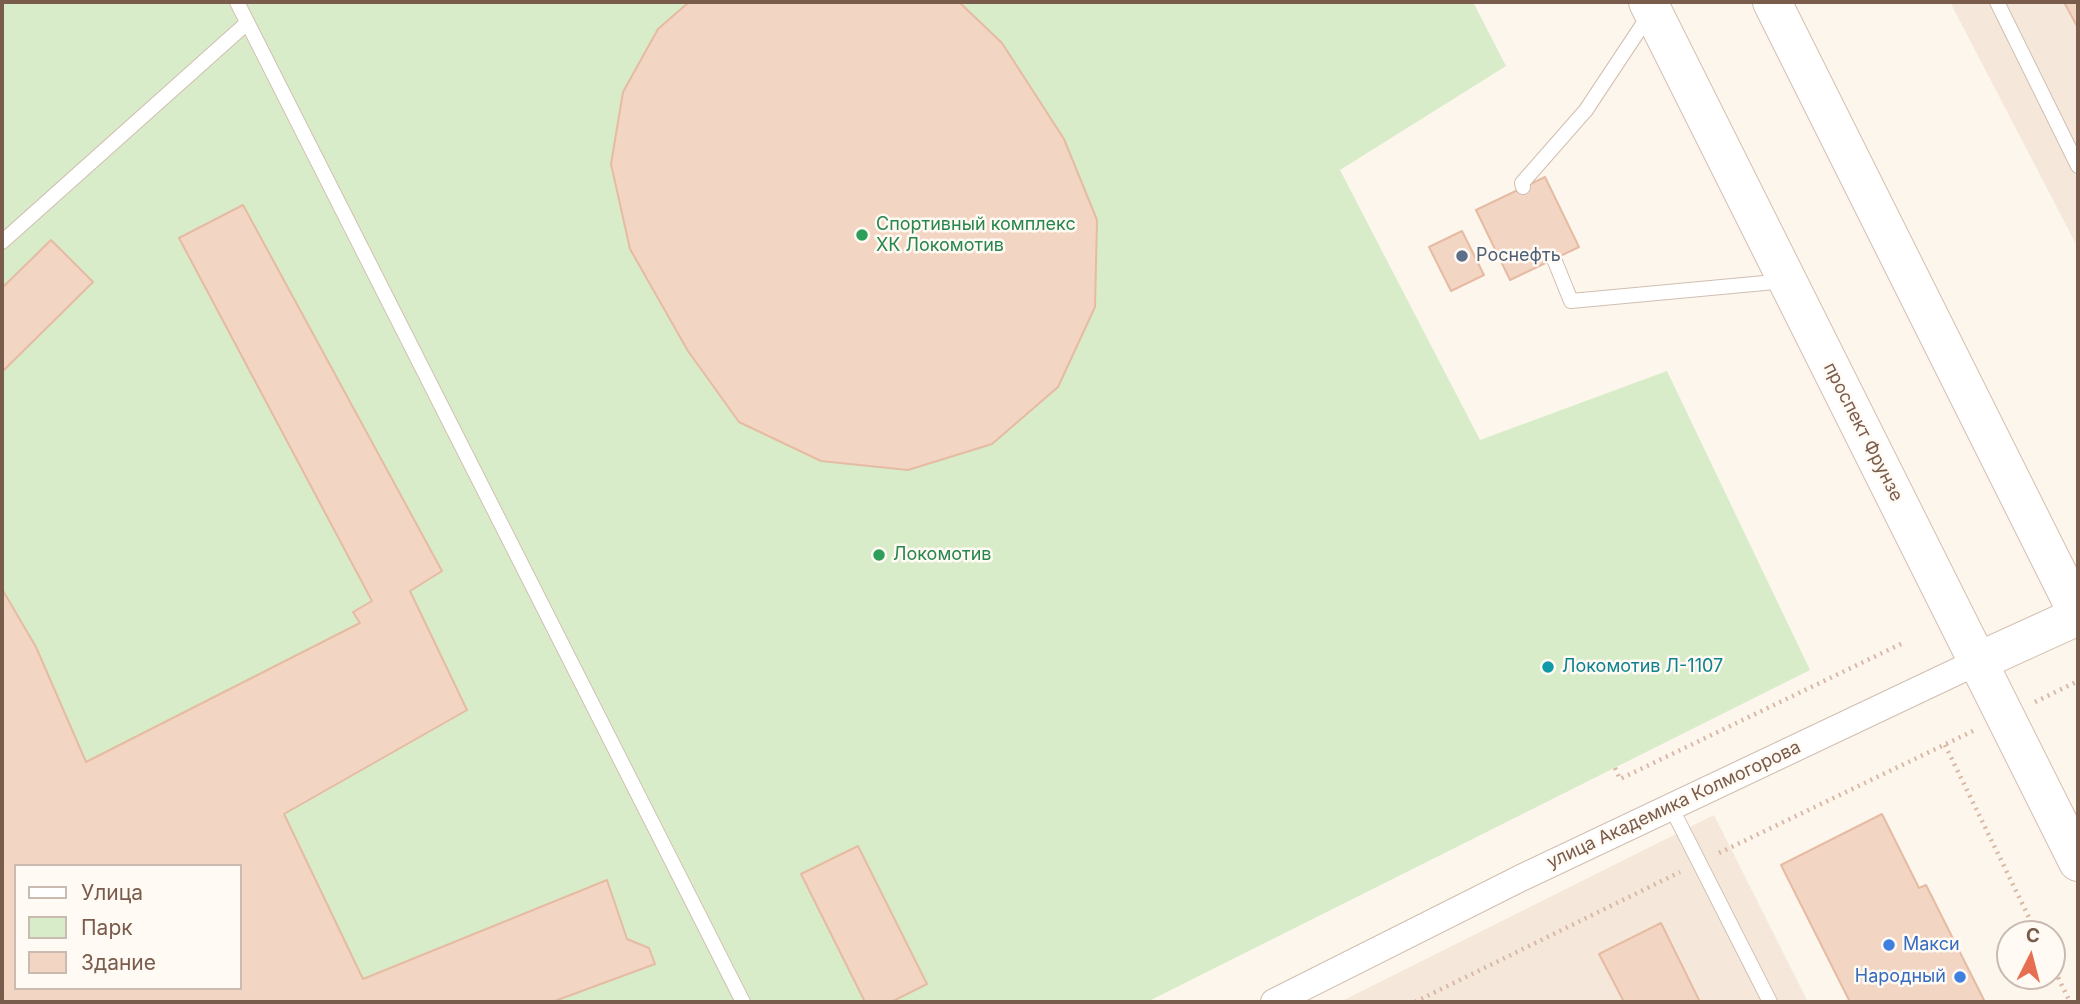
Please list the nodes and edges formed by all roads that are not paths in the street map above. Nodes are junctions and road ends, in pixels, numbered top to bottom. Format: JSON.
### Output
{"nodes":[{"id":1,"x":237,"y":2,"type":"edge"},
{"id":2,"x":1772,"y":2,"type":"edge"},
{"id":3,"x":1997,"y":2,"type":"edge"},
{"id":4,"x":1650,"y":6,"type":"edge"},
{"id":5,"x":247,"y":23,"type":"junction"},
{"id":6,"x":2078,"y":166,"type":"edge"},
{"id":7,"x":1523,"y":187,"type":"dead end"},
{"id":8,"x":2,"y":242,"type":"edge"},
{"id":9,"x":1554,"y":259,"type":"dead end"},
{"id":10,"x":1787,"y":281,"type":"junction"},
{"id":11,"x":2078,"y":615,"type":"edge"},
{"id":12,"x":1977,"y":662,"type":"junction"},
{"id":13,"x":1671,"y":807,"type":"junction"},
{"id":14,"x":2078,"y":862,"type":"edge"},
{"id":15,"x":743,"y":1002,"type":"edge"},
{"id":16,"x":1274,"y":1002,"type":"edge"},
{"id":17,"x":1770,"y":1002,"type":"edge"}],
"edges":[{"from":1,"to":5,"type":"lane"},
{"from":2,"to":11,"type":"main road"},
{"from":3,"to":6,"type":"lane"},
{"from":4,"to":7,"type":"lane"},
{"from":4,"to":10,"type":"main road","name":"проспект Фрунзе"},
{"from":5,"to":8,"type":"lane"},
{"from":5,"to":15,"type":"lane"},
{"from":9,"to":10,"type":"lane"},
{"from":10,"to":12,"type":"main road","name":"проспект Фрунзе"},
{"from":11,"to":12,"type":"main road","name":"улица Академика Колмогорова"},
{"from":12,"to":13,"type":"street","name":"улица Академика Колмогорова"},
{"from":12,"to":14,"type":"main road","name":"проспект Фрунзе"},
{"from":13,"to":16,"type":"street","name":"улица Академика Колмогорова"},
{"from":13,"to":17,"type":"lane"}]}
